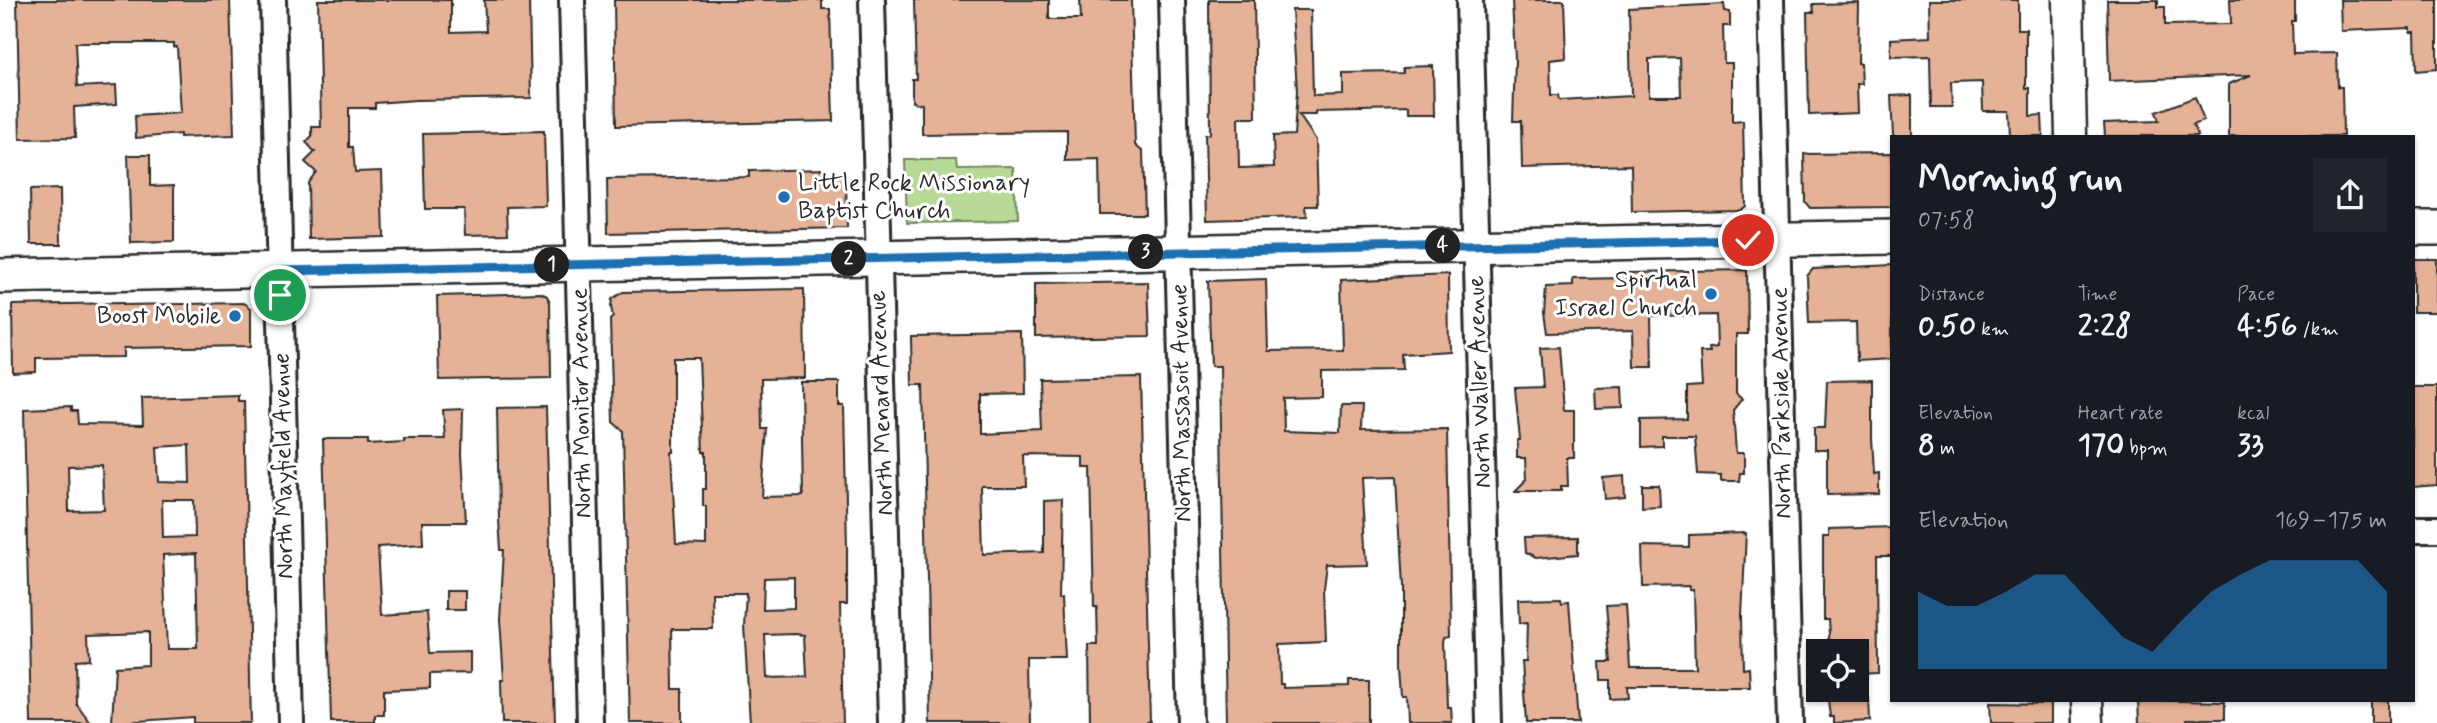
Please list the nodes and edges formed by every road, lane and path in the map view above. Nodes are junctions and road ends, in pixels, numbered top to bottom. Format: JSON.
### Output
{"nodes":[{"id":1,"x":273,"y":0,"type":"edge"},
{"id":2,"x":572,"y":0,"type":"edge"},
{"id":3,"x":872,"y":0,"type":"edge"},
{"id":4,"x":1171,"y":0,"type":"edge"},
{"id":5,"x":1470,"y":0,"type":"edge"},
{"id":6,"x":1771,"y":0,"type":"edge"},
{"id":7,"x":2068,"y":0,"type":"edge"},
{"id":8,"x":2071,"y":135,"type":"edge"},
{"id":9,"x":2415,"y":228,"type":"edge"},
{"id":10,"x":2437,"y":228,"type":"edge"},
{"id":11,"x":1890,"y":237,"type":"edge"},
{"id":12,"x":1777,"y":240,"type":"junction"},
{"id":13,"x":1476,"y":246,"type":"junction"},
{"id":14,"x":1179,"y":252,"type":"junction"},
{"id":15,"x":878,"y":258,"type":"junction"},
{"id":16,"x":579,"y":264,"type":"junction"},
{"id":17,"x":279,"y":271,"type":"junction"},
{"id":18,"x":0,"y":276,"type":"edge"},
{"id":19,"x":2415,"y":529,"type":"edge"},
{"id":20,"x":2437,"y":529,"type":"edge"},
{"id":21,"x":2088,"y":702,"type":"edge"},
{"id":22,"x":291,"y":723,"type":"edge"},
{"id":23,"x":590,"y":723,"type":"edge"},
{"id":24,"x":891,"y":723,"type":"edge"},
{"id":25,"x":1189,"y":723,"type":"edge"},
{"id":26,"x":1489,"y":723,"type":"edge"},
{"id":27,"x":1790,"y":723,"type":"edge"},
{"id":28,"x":2088,"y":723,"type":"edge"}],
"edges":[{"from":1,"to":17,"type":"street","name":"North Mayfield Avenue"},
{"from":2,"to":16,"type":"street","name":"North Monitor Avenue"},
{"from":3,"to":15,"type":"street","name":"North Menard Avenue"},
{"from":4,"to":14,"type":"street","name":"North Massasoit Avenue"},
{"from":5,"to":13,"type":"street","name":"North Waller Avenue"},
{"from":6,"to":12,"type":"street","name":"North Parkside Avenue"},
{"from":7,"to":8,"type":"street"},
{"from":9,"to":10,"type":"main road"},
{"from":11,"to":12,"type":"main road"},
{"from":12,"to":13,"type":"main road"},
{"from":12,"to":27,"type":"street","name":"North Parkside Avenue"},
{"from":13,"to":14,"type":"main road"},
{"from":13,"to":26,"type":"street","name":"North Waller Avenue"},
{"from":14,"to":15,"type":"main road"},
{"from":14,"to":25,"type":"street","name":"North Massasoit Avenue"},
{"from":15,"to":16,"type":"main road"},
{"from":15,"to":24,"type":"street","name":"North Menard Avenue"},
{"from":16,"to":17,"type":"main road"},
{"from":16,"to":23,"type":"street","name":"North Monitor Avenue"},
{"from":17,"to":18,"type":"main road"},
{"from":17,"to":22,"type":"street","name":"North Mayfield Avenue"},
{"from":19,"to":20,"type":"street"},
{"from":21,"to":28,"type":"street"}]}
